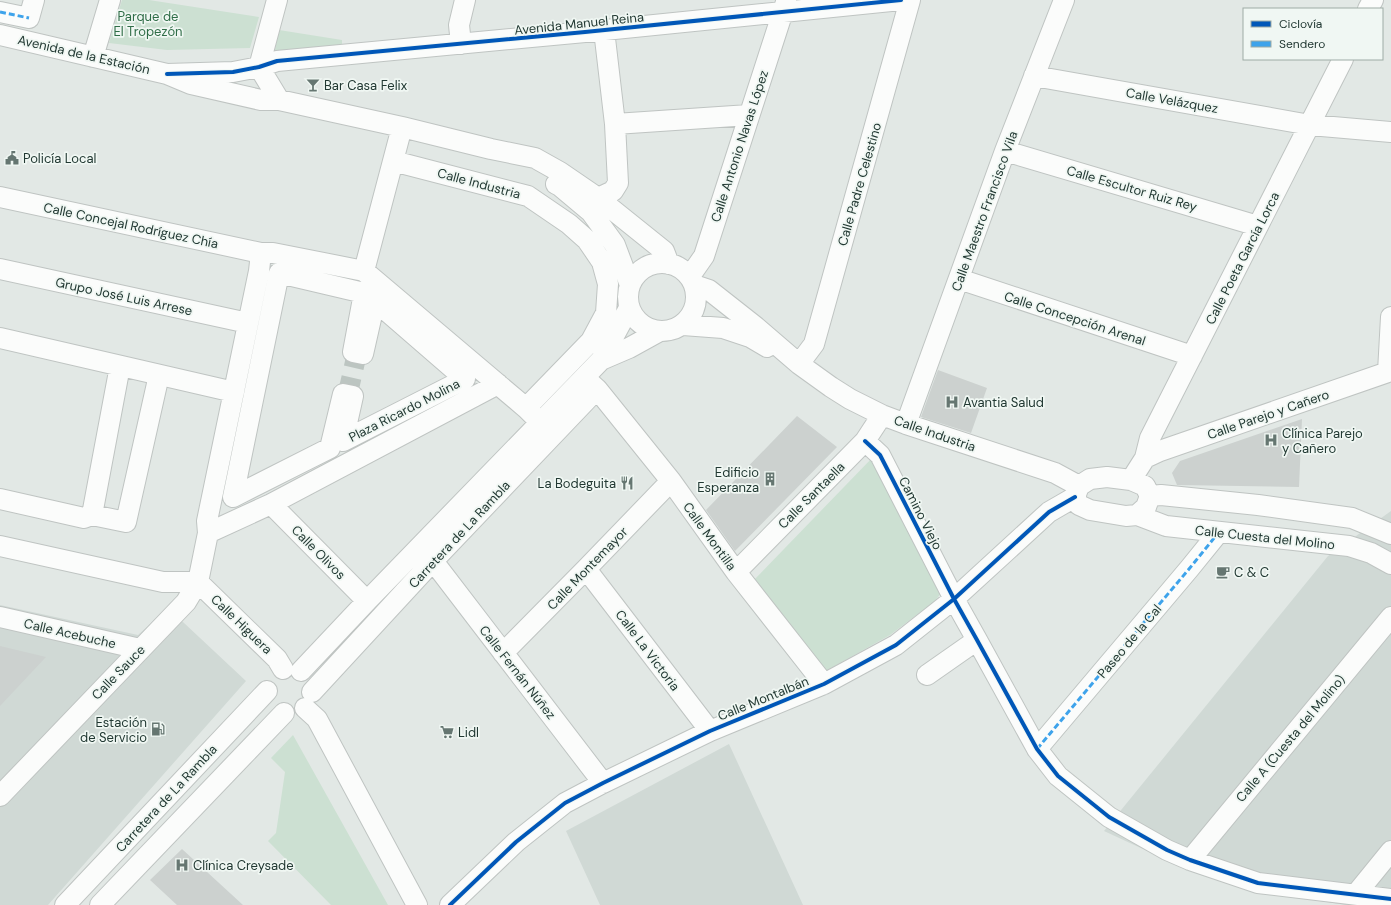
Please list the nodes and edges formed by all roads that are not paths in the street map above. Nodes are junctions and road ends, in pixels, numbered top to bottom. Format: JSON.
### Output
{"nodes":[{"id":1,"x":110,"y":0,"type":"edge"},
{"id":2,"x":277,"y":0,"type":"edge"},
{"id":3,"x":465,"y":0,"type":"edge"},
{"id":4,"x":901,"y":0,"type":"edge"},
{"id":5,"x":910,"y":0,"type":"edge"},
{"id":6,"x":1064,"y":0,"type":"edge"},
{"id":7,"x":784,"y":6,"type":"edge"},
{"id":8,"x":31,"y":9,"type":"edge"},
{"id":9,"x":0,"y":12,"type":"edge"},
{"id":10,"x":604,"y":30,"type":"junction"},
{"id":11,"x":0,"y":35,"type":"edge"},
{"id":12,"x":461,"y":44,"type":"junction"},
{"id":13,"x":93,"y":57,"type":"junction"},
{"id":14,"x":1342,"y":60,"type":"edge"},
{"id":15,"x":259,"y":67,"type":"junction"},
{"id":16,"x":167,"y":74,"type":"junction"},
{"id":17,"x":1034,"y":76,"type":"junction"},
{"id":18,"x":279,"y":100,"type":"junction"},
{"id":19,"x":749,"y":115,"type":"junction"},
{"id":20,"x":615,"y":124,"type":"junction"},
{"id":21,"x":1310,"y":125,"type":"junction"},
{"id":22,"x":402,"y":127,"type":"junction"},
{"id":23,"x":1391,"y":132,"type":"edge"},
{"id":24,"x":491,"y":149,"type":"junction"},
{"id":25,"x":1005,"y":151,"type":"junction"},
{"id":26,"x":393,"y":161,"type":"junction"},
{"id":27,"x":0,"y":197,"type":"edge"},
{"id":28,"x":598,"y":198,"type":"junction"},
{"id":29,"x":1258,"y":226,"type":"junction"},
{"id":30,"x":261,"y":253,"type":"junction"},
{"id":31,"x":669,"y":264,"type":"junction"},
{"id":32,"x":0,"y":269,"type":"edge"},
{"id":33,"x":369,"y":275,"type":"junction"},
{"id":34,"x":959,"y":279,"type":"junction"},
{"id":35,"x":692,"y":281,"type":"junction"},
{"id":36,"x":630,"y":285,"type":"junction"},
{"id":37,"x":629,"y":308,"type":"junction"},
{"id":38,"x":1391,"y":317,"type":"edge"},
{"id":39,"x":248,"y":323,"type":"junction"},
{"id":40,"x":683,"y":325,"type":"junction"},
{"id":41,"x":658,"y":332,"type":"junction"},
{"id":42,"x":0,"y":338,"type":"edge"},
{"id":43,"x":358,"y":349,"type":"tunnel mouth"},
{"id":44,"x":1192,"y":356,"type":"junction"},
{"id":45,"x":602,"y":360,"type":"junction"},
{"id":46,"x":799,"y":364,"type":"junction"},
{"id":47,"x":120,"y":366,"type":"junction"},
{"id":48,"x":1389,"y":371,"type":"edge"},
{"id":49,"x":159,"y":375,"type":"junction"},
{"id":50,"x":591,"y":383,"type":"junction"},
{"id":51,"x":498,"y":384,"type":"junction"},
{"id":52,"x":234,"y":392,"type":"junction"},
{"id":53,"x":347,"y":397,"type":"tunnel mouth"},
{"id":54,"x":526,"y":408,"type":"junction"},
{"id":55,"x":882,"y":415,"type":"junction"},
{"id":56,"x":541,"y":423,"type":"junction"},
{"id":57,"x":906,"y":424,"type":"junction"},
{"id":58,"x":865,"y":441,"type":"junction"},
{"id":59,"x":1145,"y":458,"type":"junction"},
{"id":60,"x":342,"y":466,"type":"junction"},
{"id":61,"x":1131,"y":480,"type":"junction"},
{"id":62,"x":671,"y":481,"type":"junction"},
{"id":63,"x":1077,"y":491,"type":"junction"},
{"id":64,"x":1150,"y":496,"type":"junction"},
{"id":65,"x":233,"y":497,"type":"joint"},
{"id":66,"x":0,"y":499,"type":"edge"},
{"id":67,"x":271,"y":504,"type":"junction"},
{"id":68,"x":92,"y":515,"type":"junction"},
{"id":69,"x":1137,"y":515,"type":"junction"},
{"id":70,"x":1219,"y":532,"type":"junction"},
{"id":71,"x":208,"y":534,"type":"junction"},
{"id":72,"x":1391,"y":534,"type":"edge"},
{"id":73,"x":0,"y":546,"type":"edge"},
{"id":74,"x":433,"y":562,"type":"junction"},
{"id":75,"x":1391,"y":564,"type":"edge"},
{"id":76,"x":586,"y":569,"type":"junction"},
{"id":77,"x":736,"y":572,"type":"junction"},
{"id":78,"x":198,"y":582,"type":"junction"},
{"id":79,"x":954,"y":599,"type":"junction"},
{"id":80,"x":367,"y":601,"type":"junction"},
{"id":81,"x":0,"y":617,"type":"edge"},
{"id":82,"x":1391,"y":617,"type":"edge"},
{"id":83,"x":977,"y":640,"type":"junction"},
{"id":84,"x":140,"y":649,"type":"junction"},
{"id":85,"x":503,"y":653,"type":"junction"},
{"id":86,"x":292,"y":670,"type":"junction"},
{"id":87,"x":926,"y":675,"type":"dead end"},
{"id":88,"x":824,"y":684,"type":"junction"},
{"id":89,"x":267,"y":691,"type":"junction"},
{"id":90,"x":309,"y":700,"type":"junction"},
{"id":91,"x":284,"y":713,"type":"junction"},
{"id":92,"x":710,"y":731,"type":"junction"},
{"id":93,"x":1037,"y":749,"type":"junction"},
{"id":94,"x":603,"y":783,"type":"junction"},
{"id":95,"x":0,"y":796,"type":"edge"},
{"id":96,"x":1391,"y":851,"type":"edge"},
{"id":97,"x":1190,"y":860,"type":"junction"},
{"id":98,"x":1356,"y":894,"type":"junction"},
{"id":99,"x":1391,"y":899,"type":"edge"},
{"id":100,"x":65,"y":905,"type":"edge"},
{"id":101,"x":100,"y":905,"type":"edge"},
{"id":102,"x":417,"y":905,"type":"edge"},
{"id":103,"x":450,"y":905,"type":"edge"}],
"edges":[{"from":1,"to":13,"type":"street"},
{"from":2,"to":15,"type":"street"},
{"from":3,"to":12,"type":"street"},
{"from":4,"to":7,"type":"street","name":"Avenida Manuel Reina"},
{"from":5,"to":46,"type":"street","name":"Calle Padre Celestino"},
{"from":6,"to":17,"type":"street","name":"Calle Maestro Francisco Vila"},
{"from":7,"to":10,"type":"street","name":"Avenida Manuel Reina"},
{"from":7,"to":19,"type":"street","name":"Calle Antonio Navas López"},
{"from":8,"to":9,"type":"street"},
{"from":10,"to":12,"type":"street","name":"Avenida Manuel Reina"},
{"from":10,"to":20,"type":"street"},
{"from":11,"to":13,"type":"street","name":"Avenida de la Estación"},
{"from":12,"to":15,"type":"street","name":"Avenida Manuel Reina"},
{"from":13,"to":16,"type":"street","name":"Avenida de la Estación"},
{"from":14,"to":21,"type":"street","name":"Calle Poeta García Lorca"},
{"from":15,"to":16,"type":"street","name":"Avenida de la Estación"},
{"from":15,"to":18,"type":"street"},
{"from":16,"to":18,"type":"street","name":"Avenida de la Estación"},
{"from":17,"to":21,"type":"street","name":"Calle Velázquez"},
{"from":17,"to":25,"type":"street","name":"Calle Maestro Francisco Vila"},
{"from":18,"to":22,"type":"street","name":"Avenida de la Estación"},
{"from":19,"to":20,"type":"street"},
{"from":19,"to":35,"type":"street","name":"Calle Antonio Navas López"},
{"from":20,"to":28,"type":"street"},
{"from":21,"to":23,"type":"street","name":"Calle Velázquez"},
{"from":21,"to":29,"type":"street","name":"Calle Poeta García Lorca"},
{"from":22,"to":24,"type":"street","name":"Calle Industria"},
{"from":22,"to":26,"type":"street"},
{"from":24,"to":28,"type":"street","name":"Calle Industria"},
{"from":24,"to":36,"type":"street","name":"Calle Industria"},
{"from":25,"to":29,"type":"street","name":"Calle Escultor Ruiz Rey"},
{"from":25,"to":34,"type":"street","name":"Calle Maestro Francisco Vila"},
{"from":26,"to":33,"type":"street"},
{"from":26,"to":54,"type":"street","name":"Calle Industria"},
{"from":27,"to":30,"type":"street","name":"Calle Concejal Rodríguez Chía"},
{"from":28,"to":31,"type":"street","name":"Calle Industria"},
{"from":29,"to":44,"type":"street","name":"Calle Poeta García Lorca"},
{"from":30,"to":33,"type":"street"},
{"from":30,"to":39,"type":"street"},
{"from":31,"to":35,"type":"street"},
{"from":31,"to":36,"type":"street"},
{"from":32,"to":39,"type":"street","name":"Grupo José Luis Arrese"},
{"from":33,"to":43,"type":"street"},
{"from":33,"to":51,"type":"street"},
{"from":34,"to":44,"type":"street","name":"Calle Concepción Arenal"},
{"from":34,"to":57,"type":"street","name":"Calle Maestro Francisco Vila"},
{"from":35,"to":40,"type":"street"},
{"from":35,"to":46,"type":"street","name":"Calle Industria"},
{"from":36,"to":37,"type":"street"},
{"from":37,"to":41,"type":"street"},
{"from":37,"to":45,"type":"street","name":"Carretera de La Rambla"},
{"from":38,"to":48,"type":"street"},
{"from":39,"to":52,"type":"street"},
{"from":40,"to":41,"type":"street"},
{"from":40,"to":46,"type":"street","name":"Calle Industria"},
{"from":41,"to":45,"type":"street","name":"Carretera de La Rambla"},
{"from":42,"to":47,"type":"street"},
{"from":44,"to":59,"type":"street","name":"Calle Poeta García Lorca"},
{"from":45,"to":50,"type":"street","name":"Carretera de La Rambla"},
{"from":46,"to":55,"type":"street","name":"Calle Industria"},
{"from":47,"to":49,"type":"street"},
{"from":47,"to":68,"type":"street"},
{"from":48,"to":59,"type":"street","name":"Calle Parejo y Cañero"},
{"from":49,"to":52,"type":"street"},
{"from":49,"to":68,"type":"street"},
{"from":50,"to":56,"type":"street","name":"Carretera de La Rambla"},
{"from":50,"to":62,"type":"street","name":"Calle Montilla"},
{"from":50,"to":74,"type":"street","name":"Carretera de La Rambla"},
{"from":51,"to":54,"type":"street"},
{"from":51,"to":60,"type":"street","name":"Plaza Ricardo Molina"},
{"from":52,"to":71,"type":"street"},
{"from":53,"to":60,"type":"street"},
{"from":54,"to":56,"type":"street"},
{"from":55,"to":57,"type":"street","name":"Calle Industria"},
{"from":55,"to":58,"type":"street","name":"Calle Santaella"},
{"from":56,"to":80,"type":"street","name":"Carretera de La Rambla"},
{"from":57,"to":63,"type":"street","name":"Calle Industria"},
{"from":58,"to":77,"type":"street","name":"Calle Santaella"},
{"from":58,"to":79,"type":"street","name":"Camino Viejo"},
{"from":59,"to":61,"type":"street","name":"Calle Poeta García Lorca"},
{"from":60,"to":67,"type":"street","name":"Plaza Ricardo Molina"},
{"from":61,"to":63,"type":"street","name":"Calle Montalbán"},
{"from":61,"to":64,"type":"street"},
{"from":62,"to":76,"type":"street","name":"Calle Montemayor"},
{"from":62,"to":77,"type":"street","name":"Calle Montilla"},
{"from":63,"to":69,"type":"street","name":"Calle Industria"},
{"from":63,"to":79,"type":"street","name":"Calle Montalbán"},
{"from":64,"to":69,"type":"street"},
{"from":64,"to":72,"type":"street"},
{"from":65,"to":65,"type":"street","name":"Plaza Ricardo Molina"},
{"from":66,"to":68,"type":"street"},
{"from":67,"to":71,"type":"street","name":"Plaza Ricardo Molina"},
{"from":67,"to":80,"type":"street","name":"Calle Olivos"},
{"from":69,"to":70,"type":"street","name":"Calle Cuesta del Molino"},
{"from":70,"to":75,"type":"street","name":"Calle Cuesta del Molino"},
{"from":70,"to":93,"type":"street","name":"Paseo de la Cal"},
{"from":71,"to":78,"type":"street","name":"Calle Sauce"},
{"from":73,"to":78,"type":"street"},
{"from":74,"to":85,"type":"street","name":"Calle Fernán Núñez"},
{"from":74,"to":90,"type":"street","name":"Carretera de La Rambla"},
{"from":76,"to":85,"type":"street","name":"Calle Montemayor"},
{"from":76,"to":92,"type":"street","name":"Calle La Victoria"},
{"from":77,"to":88,"type":"street","name":"Calle Montilla"},
{"from":78,"to":84,"type":"street","name":"Calle Sauce"},
{"from":78,"to":86,"type":"street","name":"Calle Higuera"},
{"from":79,"to":83,"type":"street","name":"Camino Viejo"},
{"from":79,"to":88,"type":"street","name":"Calle Montalbán"},
{"from":80,"to":86,"type":"street","name":"Carretera de La Rambla"},
{"from":81,"to":84,"type":"street","name":"Calle Acebuche"},
{"from":82,"to":97,"type":"street","name":"Calle A (Cuesta del Molino)"},
{"from":83,"to":87,"type":"street"},
{"from":83,"to":93,"type":"street","name":"Camino Viejo"},
{"from":84,"to":95,"type":"street","name":"Calle Sauce"},
{"from":85,"to":94,"type":"street","name":"Calle Fernán Núñez"},
{"from":86,"to":89,"type":"street"},
{"from":86,"to":90,"type":"street"},
{"from":88,"to":92,"type":"street","name":"Calle Montalbán"},
{"from":89,"to":91,"type":"street"},
{"from":89,"to":100,"type":"street","name":"Carretera de La Rambla"},
{"from":90,"to":91,"type":"street"},
{"from":90,"to":102,"type":"street"},
{"from":91,"to":101,"type":"street","name":"Carretera de La Rambla"},
{"from":92,"to":94,"type":"street","name":"Calle Montalbán"},
{"from":93,"to":97,"type":"street","name":"Camino Viejo"},
{"from":94,"to":103,"type":"street","name":"Calle Montalbán"},
{"from":96,"to":98,"type":"street"},
{"from":97,"to":98,"type":"street","name":"Camino Viejo"},
{"from":98,"to":99,"type":"street","name":"Camino Viejo"}]}
